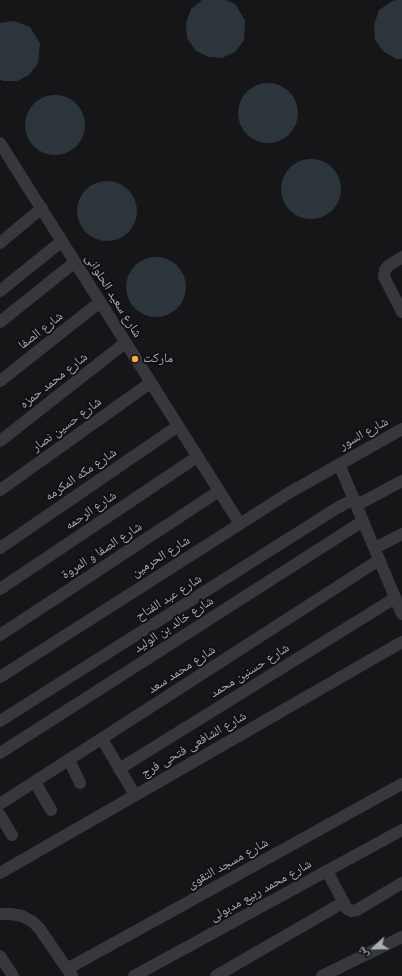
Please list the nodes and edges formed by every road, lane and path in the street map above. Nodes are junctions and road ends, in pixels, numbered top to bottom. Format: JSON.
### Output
{"nodes":[{"id":1,"x":0,"y":143,"type":"edge"},
{"id":2,"x":4,"y":157,"type":"edge"},
{"id":3,"x":42,"y":208,"type":"junction"},
{"id":4,"x":62,"y":241,"type":"junction"},
{"id":5,"x":0,"y":243,"type":"edge"},
{"id":6,"x":402,"y":257,"type":"edge"},
{"id":7,"x":75,"y":262,"type":"junction"},
{"id":8,"x":0,"y":291,"type":"edge"},
{"id":9,"x":100,"y":302,"type":"junction"},
{"id":10,"x":402,"y":312,"type":"edge"},
{"id":11,"x":0,"y":322,"type":"edge"},
{"id":12,"x":125,"y":342,"type":"junction"},
{"id":13,"x":0,"y":381,"type":"edge"},
{"id":14,"x":150,"y":383,"type":"junction"},
{"id":15,"x":178,"y":426,"type":"junction"},
{"id":16,"x":402,"y":429,"type":"edge"},
{"id":17,"x":0,"y":441,"type":"edge"},
{"id":18,"x":197,"y":457,"type":"junction"},
{"id":19,"x":339,"y":464,"type":"junction"},
{"id":20,"x":402,"y":481,"type":"edge"},
{"id":21,"x":0,"y":490,"type":"edge"},
{"id":22,"x":219,"y":491,"type":"junction"},
{"id":23,"x":355,"y":502,"type":"junction"},
{"id":24,"x":363,"y":521,"type":"junction"},
{"id":25,"x":240,"y":524,"type":"junction"},
{"id":26,"x":402,"y":534,"type":"edge"},
{"id":27,"x":0,"y":548,"type":"edge"},
{"id":28,"x":377,"y":554,"type":"junction"},
{"id":29,"x":0,"y":589,"type":"edge"},
{"id":30,"x":396,"y":590,"type":"edge"},
{"id":31,"x":401,"y":611,"type":"edge"},
{"id":32,"x":0,"y":634,"type":"edge"},
{"id":33,"x":402,"y":642,"type":"edge"},
{"id":34,"x":0,"y":677,"type":"edge"},
{"id":35,"x":0,"y":721,"type":"edge"},
{"id":36,"x":102,"y":739,"type":"junction"},
{"id":37,"x":0,"y":753,"type":"edge"},
{"id":38,"x":69,"y":760,"type":"junction"},
{"id":39,"x":119,"y":768,"type":"junction"},
{"id":40,"x":35,"y":782,"type":"junction"},
{"id":41,"x":80,"y":783,"type":"dead end"},
{"id":42,"x":402,"y":784,"type":"edge"},
{"id":43,"x":135,"y":795,"type":"junction"},
{"id":44,"x":0,"y":804,"type":"edge"},
{"id":45,"x":51,"y":810,"type":"dead end"},
{"id":46,"x":0,"y":815,"type":"edge"},
{"id":47,"x":402,"y":830,"type":"edge"},
{"id":48,"x":12,"y":835,"type":"dead end"},
{"id":49,"x":327,"y":871,"type":"junction"},
{"id":50,"x":0,"y":873,"type":"edge"},
{"id":51,"x":402,"y":883,"type":"edge"},
{"id":52,"x":347,"y":906,"type":"junction"},
{"id":53,"x":0,"y":914,"type":"edge"},
{"id":54,"x":402,"y":937,"type":"edge"},
{"id":55,"x":0,"y":956,"type":"edge"},
{"id":56,"x":69,"y":972,"type":"edge"},
{"id":57,"x":14,"y":976,"type":"edge"},
{"id":58,"x":134,"y":976,"type":"edge"},
{"id":59,"x":216,"y":976,"type":"edge"},
{"id":60,"x":322,"y":976,"type":"edge"}],
"edges":[{"from":1,"to":2,"type":"street","name":"شارع سعيد الحلوانى"},
{"from":2,"to":3,"type":"street","name":"شارع سعيد الحلوانى"},
{"from":3,"to":4,"type":"street","name":"شارع سعيد الحلوانى"},
{"from":3,"to":5,"type":"street"},
{"from":4,"to":7,"type":"street","name":"شارع سعيد الحلوانى"},
{"from":4,"to":8,"type":"street"},
{"from":6,"to":10,"type":"street"},
{"from":7,"to":9,"type":"street","name":"شارع سعيد الحلوانى"},
{"from":7,"to":11,"type":"street"},
{"from":9,"to":12,"type":"street","name":"شارع سعيد الحلوانى"},
{"from":9,"to":13,"type":"street","name":"شارع الصفا"},
{"from":12,"to":14,"type":"street","name":"شارع سعيد الحلوانى"},
{"from":12,"to":17,"type":"street","name":"شارع محمد حمزه"},
{"from":14,"to":15,"type":"street","name":"شارع سعيد الحلوانى"},
{"from":14,"to":21,"type":"street","name":"شارع حسين نصار"},
{"from":15,"to":18,"type":"street","name":"شارع سعيد الحلوانى"},
{"from":15,"to":27,"type":"street","name":"شارع مكه المكرمه"},
{"from":16,"to":19,"type":"street","name":"شارع السور"},
{"from":18,"to":22,"type":"street","name":"شارع سعيد الحلوانى"},
{"from":18,"to":29,"type":"street","name":"شارع الرحمه"},
{"from":19,"to":23,"type":"street"},
{"from":19,"to":25,"type":"street","name":"شارع الحرمين"},
{"from":20,"to":23,"type":"street","name":"شارع عبد الفتاح"},
{"from":22,"to":25,"type":"street","name":"شارع سعيد الحلوانى"},
{"from":22,"to":32,"type":"street","name":"شارع الصفا و المروة"},
{"from":23,"to":24,"type":"street"},
{"from":23,"to":35,"type":"street","name":"شارع عبد الفتاح"},
{"from":24,"to":28,"type":"street"},
{"from":24,"to":37,"type":"street","name":"شارع خالد بن الوليد"},
{"from":25,"to":34,"type":"street","name":"شارع الحرمين"},
{"from":26,"to":28,"type":"street","name":"شارع محمد سعد"},
{"from":28,"to":30,"type":"street"},
{"from":28,"to":36,"type":"street","name":"شارع محمد سعد"},
{"from":30,"to":31,"type":"street"},
{"from":30,"to":39,"type":"street","name":"شارع حسنين محمد"},
{"from":33,"to":43,"type":"street","name":"شارع الشافعى فتحى فرج"},
{"from":36,"to":38,"type":"street","name":"شارع محمد سعد"},
{"from":36,"to":39,"type":"street"},
{"from":38,"to":40,"type":"street","name":"شارع محمد سعد"},
{"from":38,"to":41,"type":"street"},
{"from":39,"to":43,"type":"street"},
{"from":40,"to":44,"type":"street","name":"شارع محمد سعد"},
{"from":40,"to":45,"type":"street"},
{"from":42,"to":56,"type":"street","name":"شارع مسجد التقوى"},
{"from":43,"to":50,"type":"street","name":"شارع الشافعى فتحى فرج"},
{"from":46,"to":48,"type":"street"},
{"from":47,"to":49,"type":"street","name":"شارع محمد ربيع مدبولى"},
{"from":49,"to":52,"type":"street"},
{"from":49,"to":58,"type":"street","name":"شارع محمد ربيع مدبولى"},
{"from":51,"to":52,"type":"street"},
{"from":52,"to":59,"type":"street"},
{"from":53,"to":56,"type":"street"},
{"from":54,"to":60,"type":"street"},
{"from":55,"to":57,"type":"street"}]}
